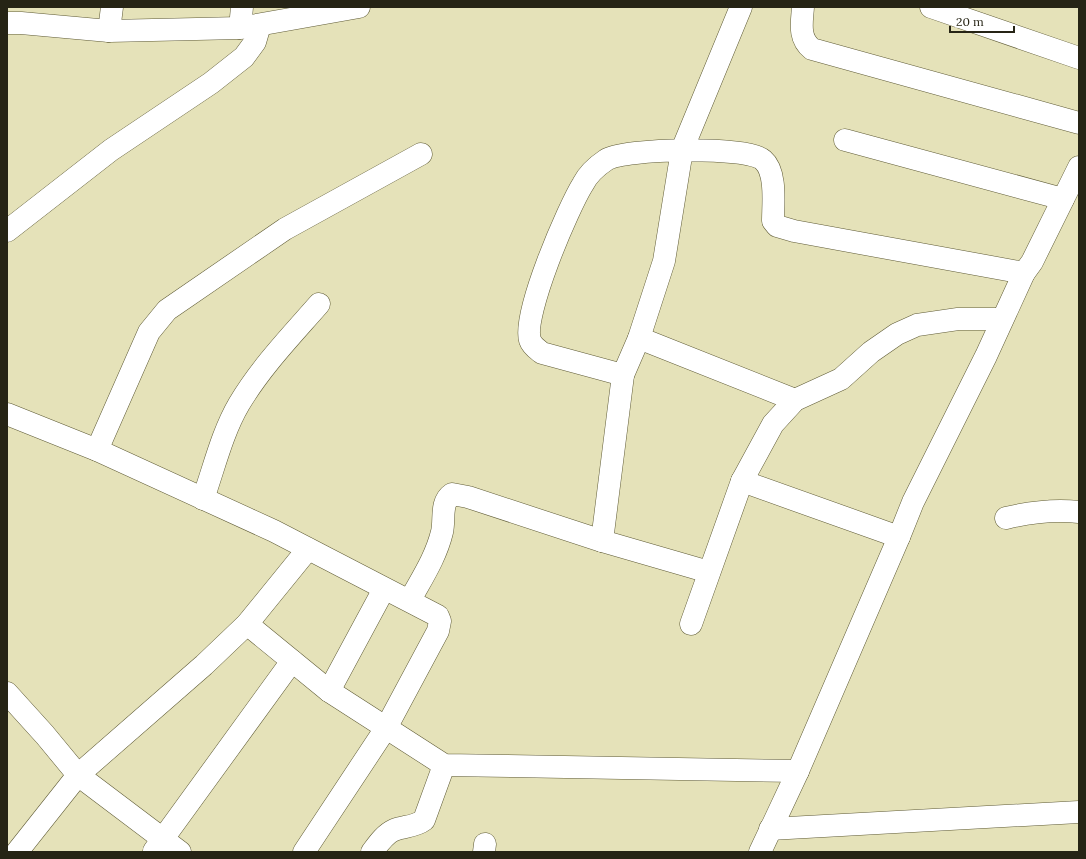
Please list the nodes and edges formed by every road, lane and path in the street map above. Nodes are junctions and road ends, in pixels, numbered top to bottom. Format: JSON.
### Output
{"nodes":[{"id":1,"x":112,"y":7,"type":"edge"},
{"id":2,"x":359,"y":7,"type":"edge"},
{"id":3,"x":741,"y":7,"type":"edge"},
{"id":4,"x":803,"y":7,"type":"edge"},
{"id":5,"x":931,"y":7,"type":"edge"},
{"id":6,"x":16,"y":18,"type":"edge"},
{"id":7,"x":247,"y":20,"type":"edge"},
{"id":8,"x":109,"y":31,"type":"junction"},
{"id":9,"x":1079,"y":58,"type":"edge"},
{"id":10,"x":1079,"y":123,"type":"edge"},
{"id":11,"x":845,"y":140,"type":"dead end"},
{"id":12,"x":682,"y":150,"type":"junction"},
{"id":13,"x":421,"y":154,"type":"dead end"},
{"id":14,"x":1079,"y":167,"type":"edge"},
{"id":15,"x":1063,"y":199,"type":"junction"},
{"id":16,"x":7,"y":231,"type":"edge"},
{"id":17,"x":1024,"y":273,"type":"junction"},
{"id":18,"x":319,"y":304,"type":"dead end"},
{"id":19,"x":1002,"y":319,"type":"junction"},
{"id":20,"x":639,"y":338,"type":"junction"},
{"id":21,"x":623,"y":375,"type":"junction"},
{"id":22,"x":796,"y":400,"type":"junction"},
{"id":23,"x":7,"y":414,"type":"edge"},
{"id":24,"x":97,"y":450,"type":"junction"},
{"id":25,"x":742,"y":481,"type":"junction"},
{"id":26,"x":203,"y":499,"type":"junction"},
{"id":27,"x":1079,"y":512,"type":"edge"},
{"id":28,"x":1006,"y":518,"type":"dead end"},
{"id":29,"x":899,"y":537,"type":"junction"},
{"id":30,"x":602,"y":541,"type":"junction"},
{"id":31,"x":308,"y":549,"type":"junction"},
{"id":32,"x":708,"y":572,"type":"junction"},
{"id":33,"x":384,"y":589,"type":"junction"},
{"id":34,"x":410,"y":600,"type":"junction"},
{"id":35,"x":247,"y":624,"type":"junction"},
{"id":36,"x":691,"y":624,"type":"dead end"},
{"id":37,"x":292,"y":661,"type":"junction"},
{"id":38,"x":329,"y":691,"type":"junction"},
{"id":39,"x":7,"y":693,"type":"edge"},
{"id":40,"x":386,"y":728,"type":"junction"},
{"id":41,"x":444,"y":765,"type":"junction"},
{"id":42,"x":798,"y":771,"type":"junction"},
{"id":43,"x":78,"y":775,"type":"junction"},
{"id":44,"x":1079,"y":812,"type":"edge"},
{"id":45,"x":770,"y":829,"type":"junction"},
{"id":46,"x":157,"y":846,"type":"edge"},
{"id":47,"x":17,"y":852,"type":"edge"},
{"id":48,"x":180,"y":852,"type":"edge"},
{"id":49,"x":304,"y":852,"type":"edge"},
{"id":50,"x":372,"y":852,"type":"edge"},
{"id":51,"x":760,"y":852,"type":"edge"}],
"edges":[{"from":1,"to":8,"type":"street"},
{"from":2,"to":7,"type":"street"},
{"from":3,"to":12,"type":"street"},
{"from":4,"to":10,"type":"street"},
{"from":5,"to":9,"type":"street"},
{"from":6,"to":8,"type":"street"},
{"from":7,"to":8,"type":"street"},
{"from":7,"to":16,"type":"street"},
{"from":11,"to":15,"type":"street"},
{"from":12,"to":17,"type":"street"},
{"from":12,"to":20,"type":"street"},
{"from":12,"to":21,"type":"street"},
{"from":13,"to":24,"type":"street"},
{"from":14,"to":15,"type":"street"},
{"from":15,"to":17,"type":"street"},
{"from":17,"to":19,"type":"street"},
{"from":18,"to":26,"type":"street"},
{"from":19,"to":22,"type":"street"},
{"from":19,"to":29,"type":"street"},
{"from":20,"to":21,"type":"street"},
{"from":20,"to":22,"type":"street"},
{"from":21,"to":30,"type":"street"},
{"from":22,"to":25,"type":"street"},
{"from":23,"to":24,"type":"street"},
{"from":24,"to":26,"type":"street"},
{"from":25,"to":29,"type":"street"},
{"from":25,"to":32,"type":"street"},
{"from":26,"to":31,"type":"street"},
{"from":27,"to":28,"type":"street"},
{"from":29,"to":42,"type":"street"},
{"from":30,"to":32,"type":"street"},
{"from":30,"to":34,"type":"street"},
{"from":31,"to":33,"type":"street"},
{"from":31,"to":35,"type":"street"},
{"from":32,"to":36,"type":"street"},
{"from":33,"to":34,"type":"street"},
{"from":33,"to":38,"type":"street"},
{"from":34,"to":40,"type":"street"},
{"from":35,"to":37,"type":"street"},
{"from":35,"to":43,"type":"street"},
{"from":37,"to":38,"type":"street"},
{"from":37,"to":46,"type":"street"},
{"from":38,"to":40,"type":"street"},
{"from":39,"to":43,"type":"street"},
{"from":40,"to":41,"type":"street"},
{"from":40,"to":49,"type":"street"},
{"from":41,"to":42,"type":"street"},
{"from":41,"to":50,"type":"street"},
{"from":42,"to":45,"type":"street"},
{"from":43,"to":46,"type":"street"},
{"from":43,"to":47,"type":"street"},
{"from":44,"to":45,"type":"street"},
{"from":45,"to":51,"type":"street"},
{"from":46,"to":48,"type":"street"}]}
